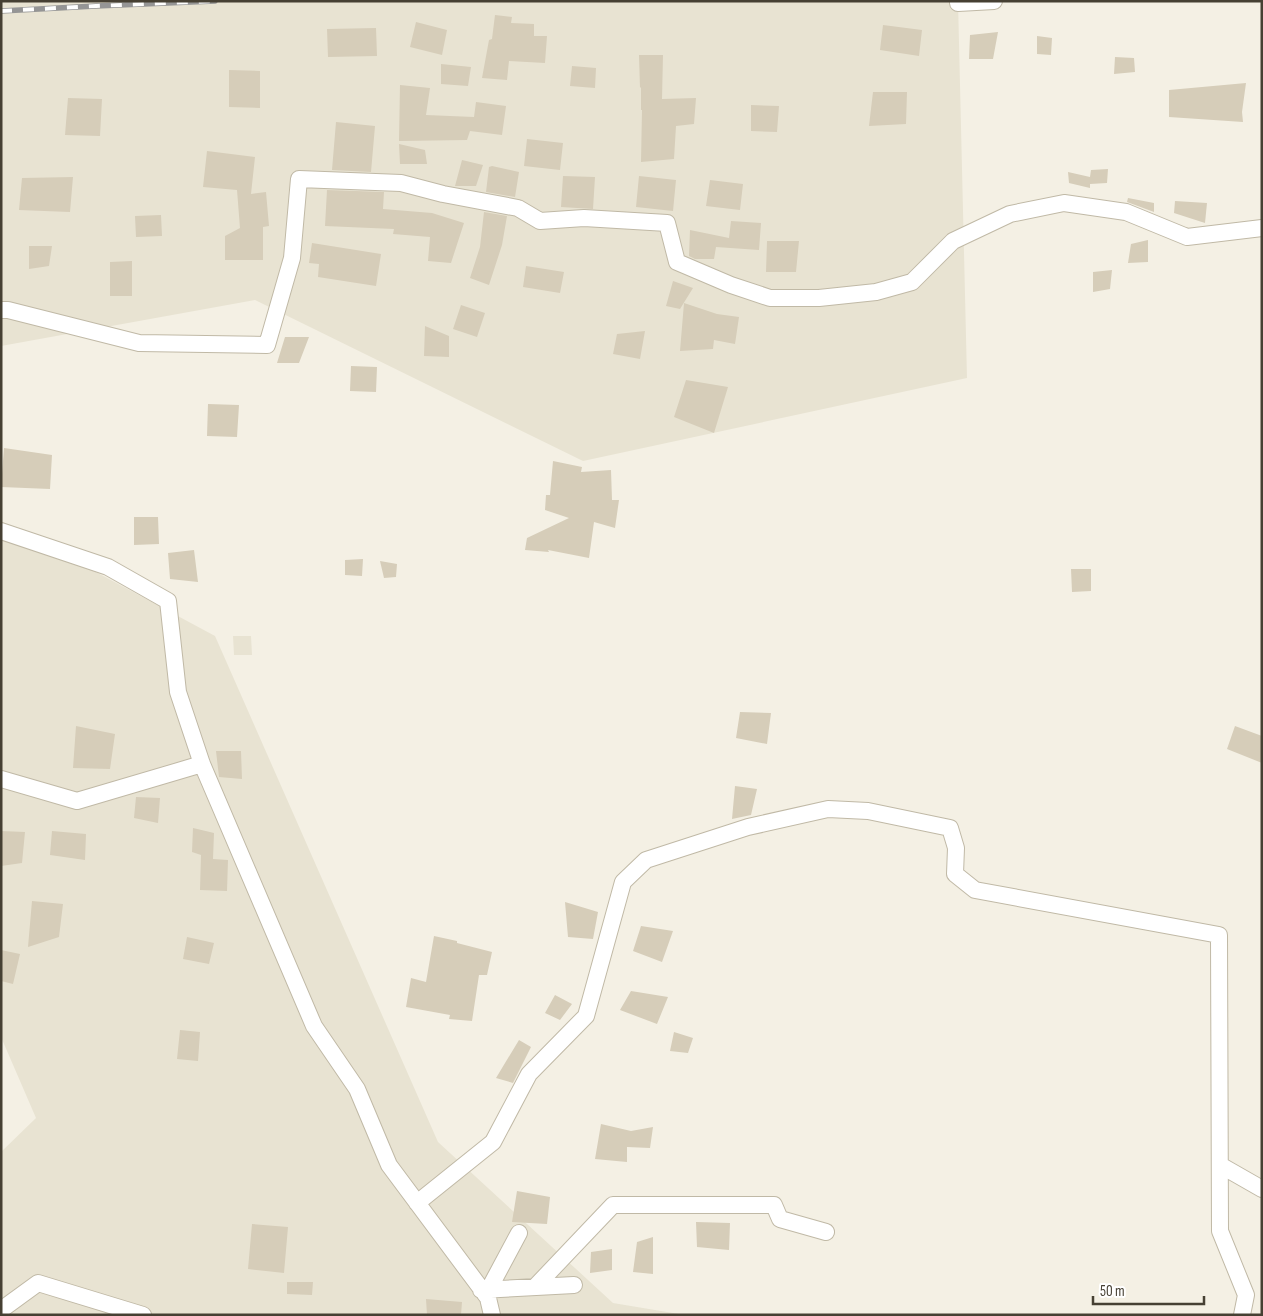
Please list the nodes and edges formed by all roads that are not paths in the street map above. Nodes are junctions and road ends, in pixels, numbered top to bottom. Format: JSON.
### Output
{"nodes":[{"id":1,"x":994,"y":1,"type":"edge"},
{"id":2,"x":958,"y":3,"type":"dead end"},
{"id":3,"x":1262,"y":228,"type":"edge"},
{"id":4,"x":1,"y":310,"type":"edge"},
{"id":5,"x":1,"y":531,"type":"edge"},
{"id":6,"x":202,"y":764,"type":"junction"},
{"id":7,"x":1,"y":779,"type":"edge"},
{"id":8,"x":1220,"y":1165,"type":"junction"},
{"id":9,"x":1262,"y":1189,"type":"edge"},
{"id":10,"x":417,"y":1203,"type":"junction"},
{"id":11,"x":826,"y":1232,"type":"dead end"},
{"id":12,"x":519,"y":1233,"type":"dead end"},
{"id":13,"x":574,"y":1285,"type":"dead end"},
{"id":14,"x":535,"y":1287,"type":"junction"},
{"id":15,"x":485,"y":1290,"type":"junction"},
{"id":16,"x":1,"y":1310,"type":"edge"},
{"id":17,"x":143,"y":1315,"type":"edge"},
{"id":18,"x":492,"y":1315,"type":"edge"},
{"id":19,"x":1242,"y":1315,"type":"edge"}],
"edges":[{"from":1,"to":2,"type":"street"},
{"from":3,"to":4,"type":"street"},
{"from":5,"to":6,"type":"street"},
{"from":6,"to":7,"type":"street"},
{"from":6,"to":10,"type":"street"},
{"from":8,"to":9,"type":"street"},
{"from":8,"to":10,"type":"street"},
{"from":8,"to":19,"type":"street"},
{"from":10,"to":15,"type":"street"},
{"from":11,"to":14,"type":"street"},
{"from":12,"to":15,"type":"street"},
{"from":13,"to":14,"type":"street"},
{"from":14,"to":15,"type":"street"},
{"from":15,"to":18,"type":"street"},
{"from":16,"to":17,"type":"street"}]}
